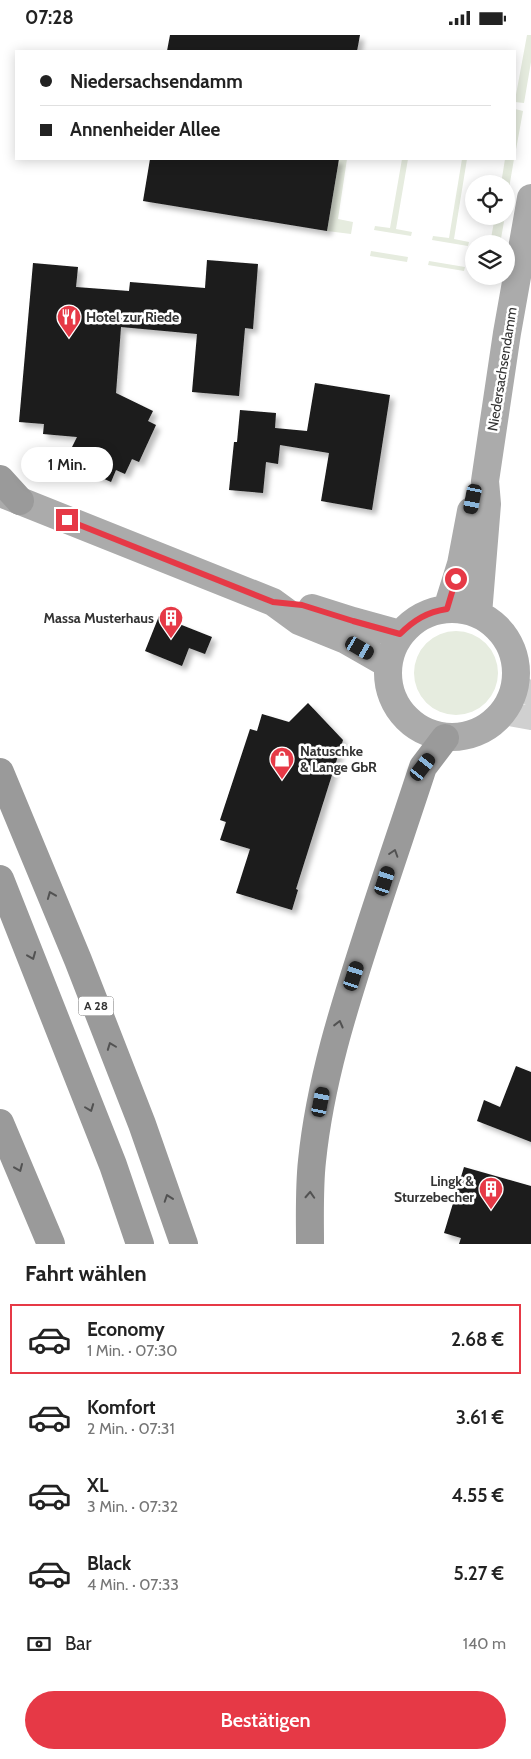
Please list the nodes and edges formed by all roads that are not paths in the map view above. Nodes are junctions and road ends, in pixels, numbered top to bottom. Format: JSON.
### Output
{"nodes":[{"id":1,"x":531,"y":197,"type":"edge"},
{"id":2,"x":0,"y":479,"type":"edge"},
{"id":3,"x":485,"y":481,"type":"junction"},
{"id":4,"x":10,"y":497,"type":"edge"},
{"id":5,"x":273,"y":602,"type":"junction"},
{"id":6,"x":447,"y":609,"type":"junction"},
{"id":7,"x":478,"y":614,"type":"junction"},
{"id":8,"x":400,"y":634,"type":"junction"},
{"id":9,"x":388,"y":664,"type":"junction"},
{"id":10,"x":523,"y":689,"type":"edge"},
{"id":11,"x":503,"y":713,"type":"junction"},
{"id":12,"x":531,"y":718,"type":"edge"},
{"id":13,"x":446,"y":738,"type":"junction"},
{"id":14,"x":0,"y":772,"type":"edge"},
{"id":15,"x":0,"y":879,"type":"edge"},
{"id":16,"x":0,"y":1123,"type":"edge"},
{"id":17,"x":51,"y":1244,"type":"edge"},
{"id":18,"x":140,"y":1244,"type":"edge"},
{"id":19,"x":184,"y":1244,"type":"edge"},
{"id":20,"x":310,"y":1244,"type":"edge"}],
"edges":[{"from":1,"to":3,"type":"main road","name":"Niedersachsendamm"},
{"from":2,"to":4,"type":"highway"},
{"from":3,"to":6,"type":"main road","name":"Niedersachsendamm"},
{"from":3,"to":7,"type":"main road","name":"Niedersachsendamm"},
{"from":4,"to":5,"type":"main road"},
{"from":5,"to":8,"type":"main road"},
{"from":5,"to":9,"type":"main road"},
{"from":6,"to":7,"type":"main road"},
{"from":6,"to":8,"type":"main road"},
{"from":7,"to":10,"type":"main road"},
{"from":8,"to":9,"type":"main road"},
{"from":9,"to":13,"type":"main road"},
{"from":10,"to":11,"type":"main road"},
{"from":11,"to":12,"type":"street"},
{"from":11,"to":13,"type":"main road"},
{"from":20,"to":13,"type":"highway","one_way":true},
{"from":19,"to":14,"type":"highway","number":"A 28","one_way":true},
{"from":15,"to":18,"type":"highway","one_way":true},
{"from":16,"to":17,"type":"highway","one_way":true}]}
